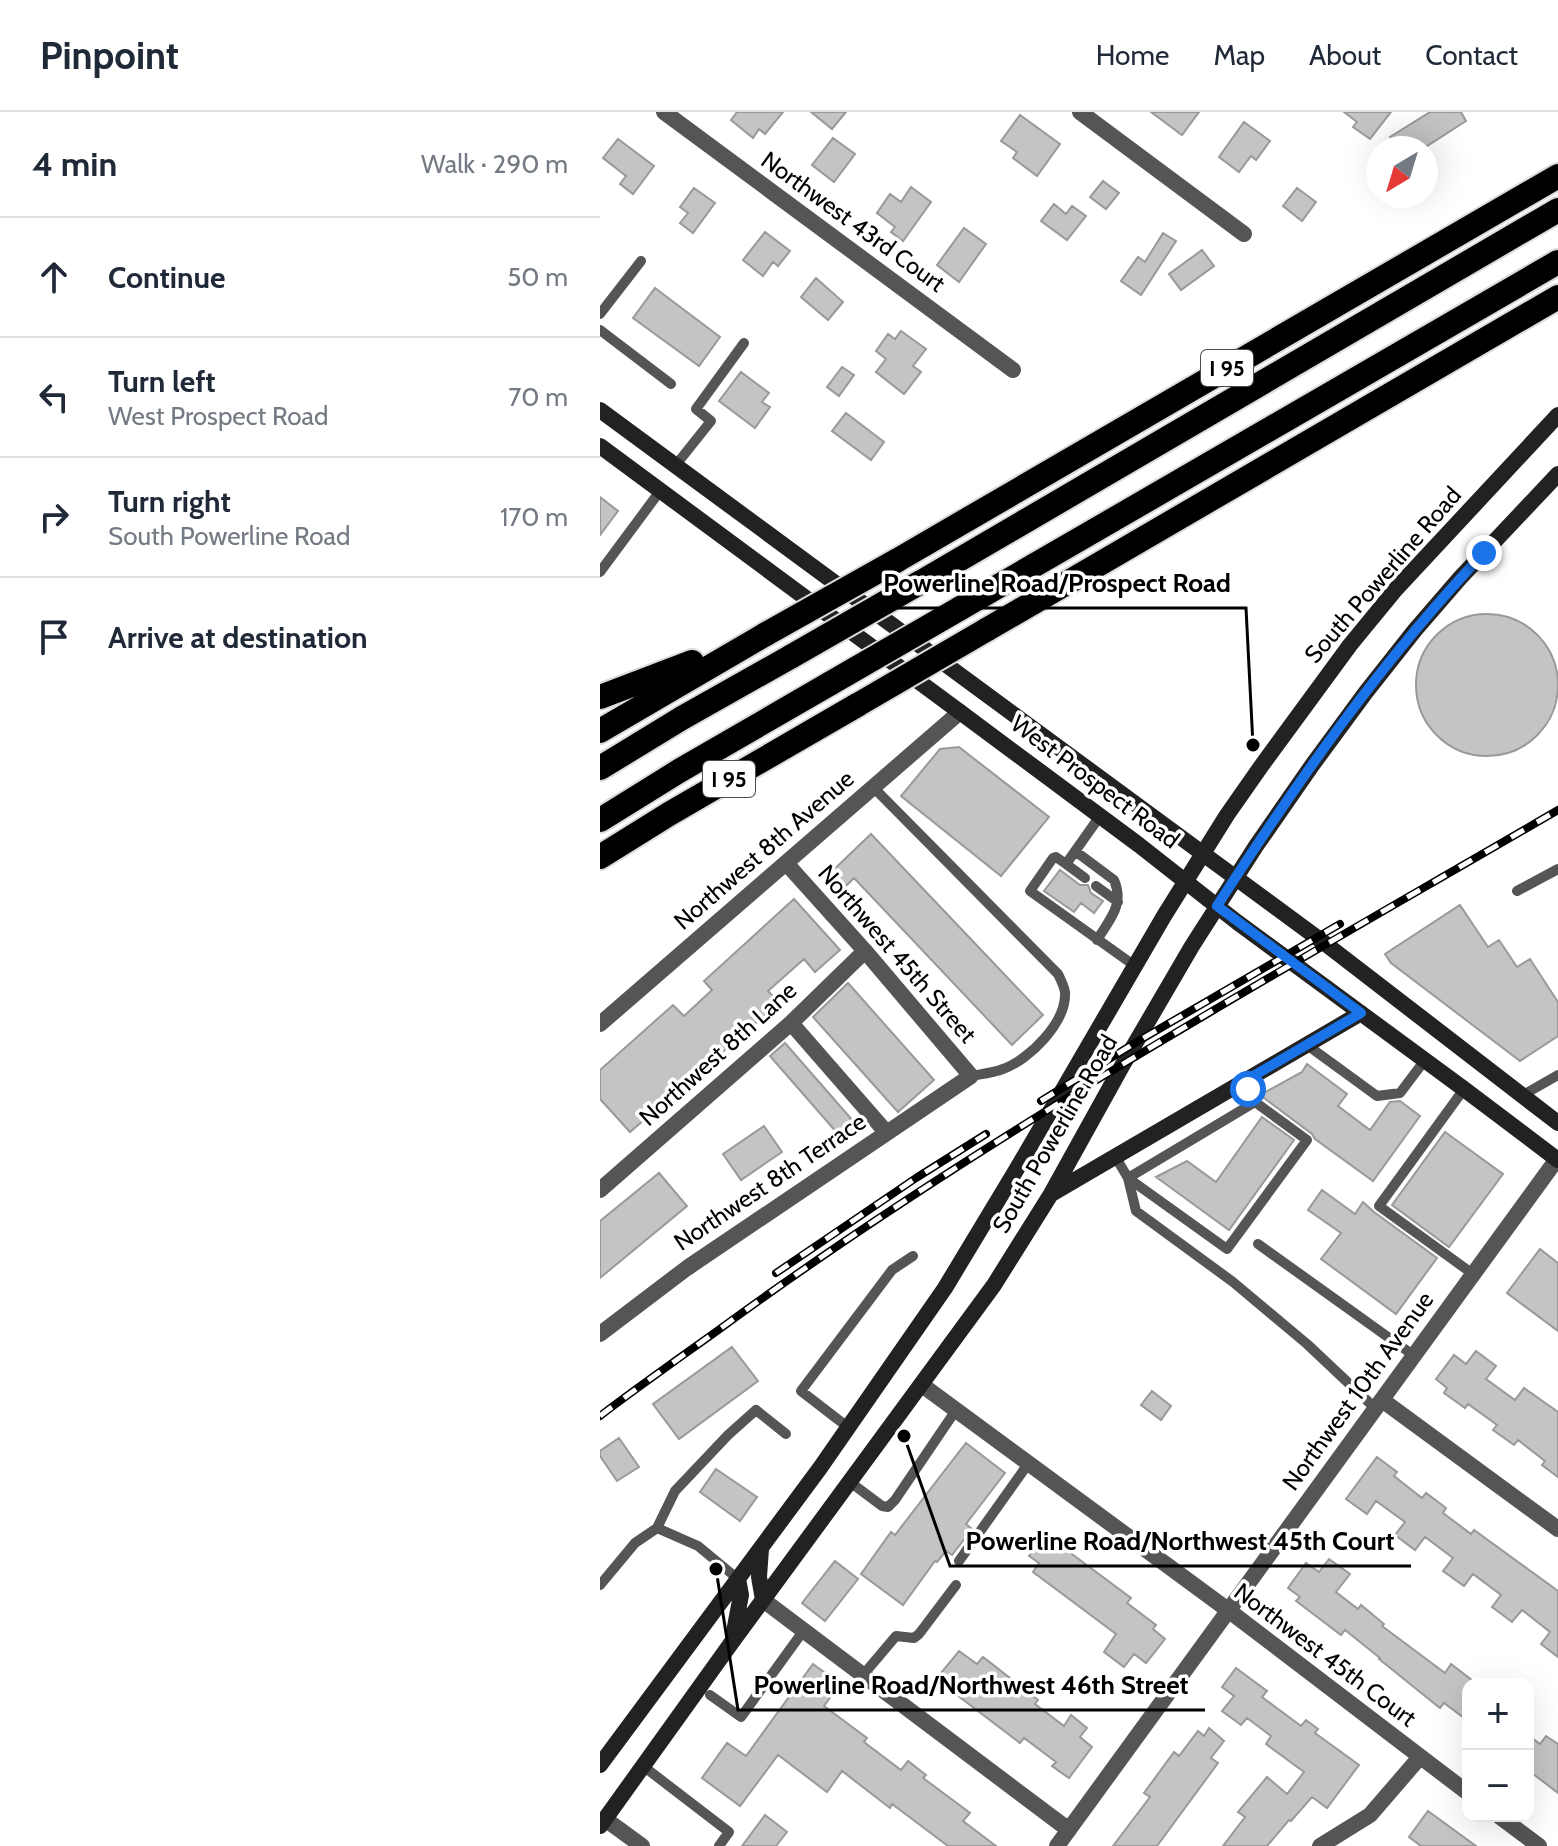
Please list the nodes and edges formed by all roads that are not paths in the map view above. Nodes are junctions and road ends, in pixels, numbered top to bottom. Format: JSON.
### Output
{"nodes":[{"id":1,"x":664,"y":112,"type":"edge"},
{"id":2,"x":1080,"y":112,"type":"edge"},
{"id":3,"x":1558,"y":176,"type":"edge"},
{"id":4,"x":1558,"y":210,"type":"edge"},
{"id":5,"x":1244,"y":234,"type":"dead end"},
{"id":6,"x":641,"y":261,"type":"dead end"},
{"id":7,"x":1558,"y":262,"type":"edge"},
{"id":8,"x":1558,"y":297,"type":"edge"},
{"id":9,"x":600,"y":314,"type":"edge"},
{"id":10,"x":600,"y":330,"type":"edge"},
{"id":11,"x":744,"y":343,"type":"dead end"},
{"id":12,"x":1013,"y":370,"type":"dead end"},
{"id":13,"x":671,"y":384,"type":"dead end"},
{"id":14,"x":600,"y":410,"type":"edge"},
{"id":15,"x":1558,"y":415,"type":"edge"},
{"id":16,"x":600,"y":446,"type":"edge"},
{"id":17,"x":675,"y":466,"type":"junction"},
{"id":18,"x":1558,"y":474,"type":"edge"},
{"id":19,"x":660,"y":491,"type":"junction"},
{"id":20,"x":600,"y":572,"type":"edge"},
{"id":21,"x":766,"y":634,"type":"junction"},
{"id":22,"x":600,"y":697,"type":"edge"},
{"id":23,"x":960,"y":712,"type":"junction"},
{"id":24,"x":600,"y":731,"type":"edge"},
{"id":25,"x":600,"y":768,"type":"edge"},
{"id":26,"x":873,"y":787,"type":"junction"},
{"id":27,"x":1100,"y":816,"type":"junction"},
{"id":28,"x":600,"y":820,"type":"edge"},
{"id":29,"x":1075,"y":851,"type":"junction"},
{"id":30,"x":1203,"y":854,"type":"junction"},
{"id":31,"x":600,"y":857,"type":"edge"},
{"id":32,"x":786,"y":863,"type":"junction"},
{"id":33,"x":1066,"y":864,"type":"junction"},
{"id":34,"x":1558,"y":869,"type":"edge"},
{"id":35,"x":1085,"y":878,"type":"dead end"},
{"id":36,"x":1235,"y":878,"type":"junction"},
{"id":37,"x":1186,"y":881,"type":"junction"},
{"id":38,"x":1096,"y":886,"type":"dead end"},
{"id":39,"x":1517,"y":891,"type":"dead end"},
{"id":40,"x":1118,"y":902,"type":"junction"},
{"id":41,"x":1217,"y":906,"type":"junction"},
{"id":42,"x":1097,"y":940,"type":"junction"},
{"id":43,"x":865,"y":951,"type":"junction"},
{"id":44,"x":1135,"y":966,"type":"junction"},
{"id":45,"x":1361,"y":1013,"type":"junction"},
{"id":46,"x":791,"y":1023,"type":"junction"},
{"id":47,"x":600,"y":1024,"type":"edge"},
{"id":48,"x":1307,"y":1045,"type":"junction"},
{"id":49,"x":1425,"y":1060,"type":"junction"},
{"id":50,"x":1558,"y":1075,"type":"edge"},
{"id":51,"x":971,"y":1076,"type":"junction"},
{"id":52,"x":1243,"y":1082,"type":"junction"},
{"id":53,"x":1464,"y":1089,"type":"junction"},
{"id":54,"x":1523,"y":1095,"type":"junction"},
{"id":55,"x":1255,"y":1102,"type":"junction"},
{"id":56,"x":1558,"y":1123,"type":"edge"},
{"id":57,"x":886,"y":1132,"type":"junction"},
{"id":58,"x":1115,"y":1156,"type":"junction"},
{"id":59,"x":1558,"y":1160,"type":"edge"},
{"id":60,"x":1128,"y":1178,"type":"junction"},
{"id":61,"x":600,"y":1190,"type":"edge"},
{"id":62,"x":1051,"y":1194,"type":"junction"},
{"id":63,"x":1258,"y":1244,"type":"dead end"},
{"id":64,"x":913,"y":1256,"type":"dead end"},
{"id":65,"x":1473,"y":1274,"type":"junction"},
{"id":66,"x":602,"y":1329,"type":"edge"},
{"id":67,"x":1413,"y":1355,"type":"junction"},
{"id":68,"x":922,"y":1385,"type":"junction"},
{"id":69,"x":1379,"y":1405,"type":"junction"},
{"id":70,"x":956,"y":1410,"type":"junction"},
{"id":71,"x":849,"y":1428,"type":"junction"},
{"id":72,"x":786,"y":1434,"type":"dead end"},
{"id":73,"x":1028,"y":1464,"type":"junction"},
{"id":74,"x":850,"y":1482,"type":"junction"},
{"id":75,"x":657,"y":1528,"type":"junction"},
{"id":76,"x":1558,"y":1529,"type":"edge"},
{"id":77,"x":761,"y":1547,"type":"junction"},
{"id":78,"x":959,"y":1561,"type":"dead end"},
{"id":79,"x":738,"y":1579,"type":"junction"},
{"id":80,"x":600,"y":1585,"type":"edge"},
{"id":81,"x":956,"y":1585,"type":"dead end"},
{"id":82,"x":763,"y":1600,"type":"junction"},
{"id":83,"x":1228,"y":1610,"type":"junction"},
{"id":84,"x":804,"y":1630,"type":"junction"},
{"id":85,"x":732,"y":1642,"type":"junction"},
{"id":86,"x":863,"y":1675,"type":"junction"},
{"id":87,"x":710,"y":1695,"type":"dead end"},
{"id":88,"x":1420,"y":1757,"type":"junction"},
{"id":89,"x":600,"y":1765,"type":"edge"},
{"id":90,"x":643,"y":1766,"type":"junction"},
{"id":91,"x":1462,"y":1788,"type":"edge"},
{"id":92,"x":602,"y":1822,"type":"edge"},
{"id":93,"x":1507,"y":1822,"type":"edge"},
{"id":94,"x":1069,"y":1830,"type":"junction"},
{"id":95,"x":642,"y":1846,"type":"edge"},
{"id":96,"x":719,"y":1846,"type":"edge"},
{"id":97,"x":1057,"y":1846,"type":"edge"},
{"id":98,"x":1320,"y":1846,"type":"edge"},
{"id":99,"x":1539,"y":1846,"type":"edge"}],
"edges":[{"from":1,"to":12,"type":"street","name":"Northwest 43rd Court"},
{"from":2,"to":5,"type":"street"},
{"from":3,"to":21,"type":"highway","number":"I 95","bridge":true},
{"from":4,"to":25,"type":"highway","bridge":true},
{"from":6,"to":9,"type":"lane"},
{"from":7,"to":28,"type":"highway","bridge":true},
{"from":8,"to":31,"type":"highway","number":"I 95","bridge":true},
{"from":10,"to":13,"type":"lane"},
{"from":11,"to":17,"type":"lane"},
{"from":14,"to":17,"type":"main road","name":"West Prospect Road"},
{"from":15,"to":30,"type":"main road","name":"South Powerline Road"},
{"from":16,"to":19,"type":"main road","name":"West Prospect Road"},
{"from":17,"to":30,"type":"main road","name":"West Prospect Road"},
{"from":18,"to":36,"type":"main road","name":"South Powerline Road"},
{"from":19,"to":20,"type":"lane"},
{"from":19,"to":23,"type":"main road","name":"West Prospect Road"},
{"from":21,"to":22,"type":"highway"},
{"from":21,"to":24,"type":"highway","number":"I 95"},
{"from":23,"to":26,"type":"street","name":"Northwest 8th Avenue"},
{"from":23,"to":27,"type":"main road","name":"West Prospect Road"},
{"from":26,"to":32,"type":"street","name":"Northwest 8th Avenue"},
{"from":26,"to":51,"type":"lane"},
{"from":27,"to":29,"type":"lane"},
{"from":27,"to":37,"type":"main road","name":"West Prospect Road"},
{"from":29,"to":33,"type":"lane"},
{"from":29,"to":40,"type":"lane"},
{"from":30,"to":36,"type":"main road","name":"West Prospect Road"},
{"from":30,"to":37,"type":"main road","name":"South Powerline Road"},
{"from":32,"to":43,"type":"street","name":"Northwest 45th Street"},
{"from":32,"to":47,"type":"street","name":"Northwest 8th Avenue"},
{"from":33,"to":35,"type":"lane"},
{"from":33,"to":42,"type":"lane"},
{"from":34,"to":39,"type":"lane"},
{"from":36,"to":41,"type":"main road","name":"South Powerline Road"},
{"from":36,"to":54,"type":"main road","name":"West Prospect Road"},
{"from":37,"to":41,"type":"main road","name":"West Prospect Road"},
{"from":37,"to":44,"type":"main road","name":"South Powerline Road"},
{"from":38,"to":40,"type":"lane"},
{"from":40,"to":42,"type":"lane"},
{"from":41,"to":45,"type":"main road","name":"West Prospect Road"},
{"from":41,"to":62,"type":"main road","name":"South Powerline Road"},
{"from":42,"to":44,"type":"lane"},
{"from":43,"to":46,"type":"street","name":"Northwest 8th Lane"},
{"from":43,"to":51,"type":"street","name":"Northwest 45th Street"},
{"from":44,"to":71,"type":"main road","name":"South Powerline Road"},
{"from":45,"to":48,"type":"main road"},
{"from":45,"to":49,"type":"main road","name":"West Prospect Road"},
{"from":46,"to":57,"type":"street"},
{"from":46,"to":61,"type":"street","name":"Northwest 8th Lane"},
{"from":48,"to":49,"type":"lane"},
{"from":48,"to":52,"type":"main road"},
{"from":49,"to":53,"type":"main road","name":"West Prospect Road"},
{"from":50,"to":54,"type":"lane"},
{"from":51,"to":57,"type":"street","name":"Northwest 8th Terrace"},
{"from":52,"to":55,"type":"lane"},
{"from":52,"to":58,"type":"main road"},
{"from":53,"to":59,"type":"main road","name":"West Prospect Road"},
{"from":53,"to":65,"type":"lane"},
{"from":54,"to":56,"type":"main road","name":"West Prospect Road"},
{"from":55,"to":60,"type":"lane"},
{"from":55,"to":60,"type":"lane"},
{"from":57,"to":66,"type":"street","name":"Northwest 8th Terrace"},
{"from":58,"to":60,"type":"lane"},
{"from":58,"to":62,"type":"main road"},
{"from":59,"to":65,"type":"street","name":"Northwest 10th Avenue"},
{"from":60,"to":69,"type":"lane"},
{"from":62,"to":68,"type":"main road","name":"South Powerline Road"},
{"from":63,"to":67,"type":"lane"},
{"from":64,"to":71,"type":"lane"},
{"from":65,"to":67,"type":"street","name":"Northwest 10th Avenue"},
{"from":67,"to":69,"type":"street","name":"Northwest 10th Avenue"},
{"from":68,"to":70,"type":"street","name":"Northwest 45th Court"},
{"from":68,"to":74,"type":"main road","name":"South Powerline Road"},
{"from":69,"to":76,"type":"street"},
{"from":69,"to":83,"type":"street","name":"Northwest 10th Avenue"},
{"from":70,"to":73,"type":"street","name":"Northwest 45th Court"},
{"from":70,"to":74,"type":"lane"},
{"from":71,"to":77,"type":"main road","name":"South Powerline Road"},
{"from":72,"to":75,"type":"lane"},
{"from":73,"to":78,"type":"lane"},
{"from":73,"to":83,"type":"street","name":"Northwest 45th Court"},
{"from":74,"to":82,"type":"main road","name":"South Powerline Road"},
{"from":75,"to":79,"type":"lane"},
{"from":75,"to":80,"type":"lane"},
{"from":77,"to":79,"type":"main road","name":"South Powerline Road"},
{"from":77,"to":82,"type":"main road"},
{"from":79,"to":85,"type":"main road"},
{"from":79,"to":89,"type":"main road","name":"South Powerline Road"},
{"from":81,"to":86,"type":"lane"},
{"from":82,"to":84,"type":"street"},
{"from":82,"to":85,"type":"main road","name":"South Powerline Road"},
{"from":83,"to":88,"type":"street","name":"Northwest 45th Court"},
{"from":83,"to":94,"type":"street","name":"Northwest 10th Avenue"},
{"from":84,"to":86,"type":"street"},
{"from":84,"to":87,"type":"lane"},
{"from":85,"to":90,"type":"main road","name":"South Powerline Road"},
{"from":86,"to":94,"type":"street"},
{"from":88,"to":91,"type":"street","name":"Northwest 45th Court"},
{"from":88,"to":98,"type":"street"},
{"from":90,"to":92,"type":"main road","name":"South Powerline Road"},
{"from":90,"to":96,"type":"lane"},
{"from":92,"to":95,"type":"street"},
{"from":93,"to":99,"type":"street"},
{"from":94,"to":97,"type":"street","name":"Northwest 10th Avenue"}]}
